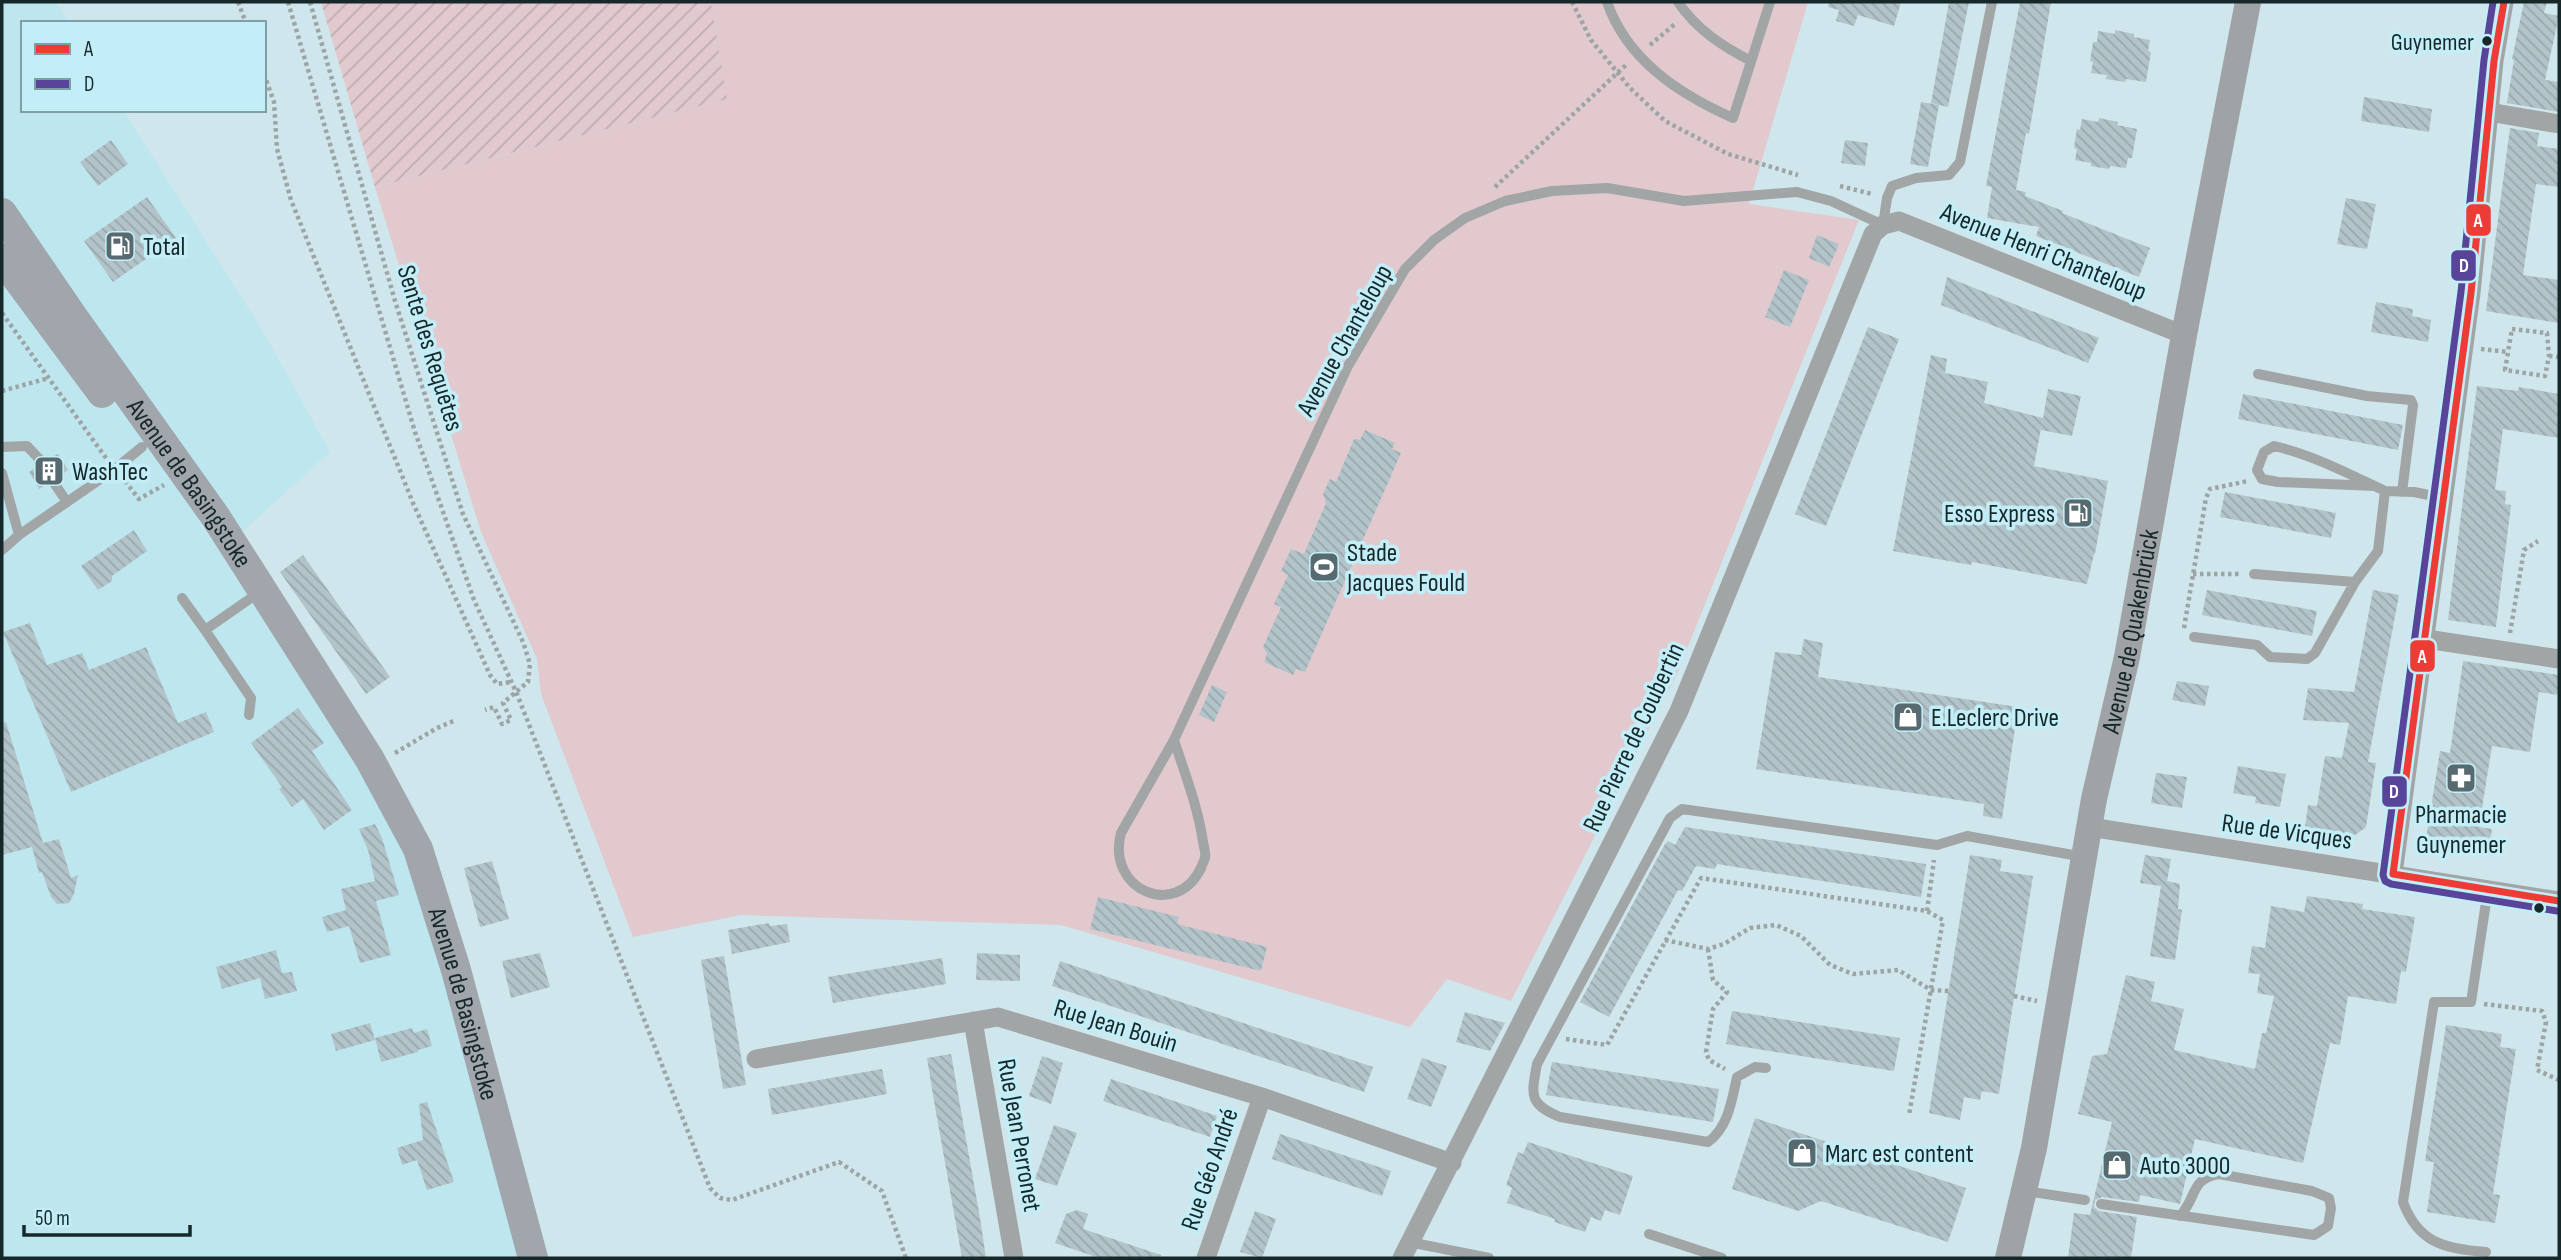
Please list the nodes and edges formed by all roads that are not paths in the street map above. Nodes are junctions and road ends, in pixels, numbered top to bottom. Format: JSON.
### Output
{"nodes":[{"id":1,"x":1606,"y":2,"type":"edge"},
{"id":2,"x":1678,"y":2,"type":"edge"},
{"id":3,"x":1770,"y":2,"type":"edge"},
{"id":4,"x":1992,"y":2,"type":"edge"},
{"id":5,"x":2248,"y":2,"type":"edge"},
{"id":6,"x":2504,"y":2,"type":"edge"},
{"id":7,"x":1751,"y":61,"type":"junction"},
{"id":8,"x":2489,"y":112,"type":"junction"},
{"id":9,"x":2559,"y":124,"type":"edge"},
{"id":10,"x":2,"y":213,"type":"edge"},
{"id":11,"x":1883,"y":225,"type":"junction"},
{"id":12,"x":2,"y":258,"type":"edge"},
{"id":13,"x":2184,"y":335,"type":"junction"},
{"id":14,"x":2258,"y":374,"type":"dead end"},
{"id":15,"x":2,"y":447,"type":"edge"},
{"id":16,"x":142,"y":447,"type":"junction"},
{"id":17,"x":43,"y":464,"type":"dead end"},
{"id":18,"x":2,"y":473,"type":"edge"},
{"id":19,"x":52,"y":480,"type":"dead end"},
{"id":20,"x":2380,"y":489,"type":"junction"},
{"id":21,"x":2402,"y":492,"type":"junction"},
{"id":22,"x":2444,"y":498,"type":"junction"},
{"id":23,"x":67,"y":502,"type":"junction"},
{"id":24,"x":19,"y":535,"type":"junction"},
{"id":25,"x":2,"y":550,"type":"edge"},
{"id":26,"x":2254,"y":574,"type":"road end"},
{"id":27,"x":2355,"y":582,"type":"junction"},
{"id":28,"x":182,"y":598,"type":"dead end"},
{"id":29,"x":251,"y":598,"type":"junction"},
{"id":30,"x":205,"y":630,"type":"junction"},
{"id":31,"x":2194,"y":637,"type":"road end"},
{"id":32,"x":2426,"y":639,"type":"junction"},
{"id":33,"x":2559,"y":659,"type":"edge"},
{"id":34,"x":249,"y":715,"type":"dead end"},
{"id":35,"x":1174,"y":740,"type":"junction"},
{"id":36,"x":371,"y":762,"type":"junction"},
{"id":37,"x":2090,"y":827,"type":"junction"},
{"id":38,"x":2084,"y":857,"type":"junction"},
{"id":39,"x":2393,"y":874,"type":"junction"},
{"id":40,"x":2488,"y":889,"type":"junction"},
{"id":41,"x":2559,"y":901,"type":"edge"},
{"id":42,"x":973,"y":1021,"type":"junction"},
{"id":43,"x":756,"y":1059,"type":"dead end"},
{"id":44,"x":1766,"y":1068,"type":"dead end"},
{"id":45,"x":1262,"y":1097,"type":"junction"},
{"id":46,"x":1452,"y":1163,"type":"junction"},
{"id":47,"x":2024,"y":1191,"type":"junction"},
{"id":48,"x":2085,"y":1200,"type":"dead end"},
{"id":49,"x":2101,"y":1204,"type":"dead end"},
{"id":50,"x":2180,"y":1216,"type":"junction"},
{"id":51,"x":1649,"y":1234,"type":"dead end"},
{"id":52,"x":1406,"y":1250,"type":"edge"},
{"id":53,"x":2486,"y":1252,"type":"dead end"},
{"id":54,"x":1697,"y":1255,"type":"edge"},
{"id":55,"x":533,"y":1258,"type":"edge"},
{"id":56,"x":1014,"y":1258,"type":"edge"},
{"id":57,"x":1206,"y":1258,"type":"edge"},
{"id":58,"x":1489,"y":1258,"type":"edge"},
{"id":59,"x":1722,"y":1258,"type":"edge"},
{"id":60,"x":2008,"y":1258,"type":"edge"}],
"edges":[{"from":1,"to":7,"type":"lane"},
{"from":2,"to":7,"type":"lane"},
{"from":3,"to":7,"type":"lane"},
{"from":4,"to":11,"type":"lane"},
{"from":5,"to":13,"type":"main road","name":"Avenue de Quakenbrück"},
{"from":6,"to":8,"type":"street"},
{"from":8,"to":9,"type":"street"},
{"from":8,"to":22,"type":"street"},
{"from":10,"to":36,"type":"main road","name":"Avenue de Basingstoke"},
{"from":11,"to":13,"type":"street","name":"Avenue Henri Chanteloup"},
{"from":11,"to":35,"type":"lane","name":"Avenue Chanteloup"},
{"from":11,"to":46,"type":"street","name":"Rue Pierre de Coubertin"},
{"from":12,"to":16,"type":"main road","name":"Avenue de Basingstoke"},
{"from":13,"to":37,"type":"main road","name":"Avenue de Quakenbrück"},
{"from":14,"to":21,"type":"lane"},
{"from":15,"to":17,"type":"lane"},
{"from":16,"to":23,"type":"lane"},
{"from":16,"to":29,"type":"main road","name":"Avenue de Basingstoke"},
{"from":18,"to":24,"type":"lane"},
{"from":19,"to":23,"type":"lane"},
{"from":20,"to":20,"type":"lane"},
{"from":20,"to":21,"type":"lane"},
{"from":20,"to":27,"type":"lane"},
{"from":21,"to":22,"type":"lane"},
{"from":22,"to":32,"type":"street"},
{"from":23,"to":24,"type":"lane"},
{"from":24,"to":25,"type":"lane"},
{"from":26,"to":27,"type":"lane"},
{"from":27,"to":31,"type":"lane"},
{"from":28,"to":30,"type":"lane"},
{"from":29,"to":30,"type":"lane"},
{"from":29,"to":36,"type":"main road","name":"Avenue de Basingstoke"},
{"from":30,"to":34,"type":"lane"},
{"from":32,"to":33,"type":"street"},
{"from":32,"to":39,"type":"street"},
{"from":35,"to":35,"type":"lane","name":"Avenue Chanteloup"},
{"from":36,"to":55,"type":"main road","name":"Avenue de Basingstoke"},
{"from":37,"to":38,"type":"main road","name":"Avenue de Quakenbrück"},
{"from":37,"to":39,"type":"street","name":"Rue de Vicques"},
{"from":38,"to":44,"type":"lane"},
{"from":38,"to":47,"type":"main road","name":"Avenue de Quakenbrück"},
{"from":39,"to":40,"type":"street","name":"Rue de Vicques"},
{"from":40,"to":41,"type":"street","name":"Rue de Vicques"},
{"from":40,"to":53,"type":"lane"},
{"from":42,"to":43,"type":"street","name":"Rue Jean Bouin"},
{"from":42,"to":45,"type":"street","name":"Rue Jean Bouin"},
{"from":42,"to":56,"type":"street","name":"Rue Jean Perronet"},
{"from":45,"to":46,"type":"street","name":"Rue Jean Bouin"},
{"from":45,"to":57,"type":"street","name":"Rue Géo André"},
{"from":46,"to":52,"type":"street","name":"Rue Pierre de Coubertin"},
{"from":47,"to":48,"type":"lane"},
{"from":47,"to":60,"type":"main road","name":"Avenue de Quakenbrück"},
{"from":49,"to":50,"type":"lane"},
{"from":50,"to":50,"type":"lane"},
{"from":51,"to":54,"type":"lane"},
{"from":52,"to":58,"type":"lane"},
{"from":54,"to":59,"type":"lane"}]}
